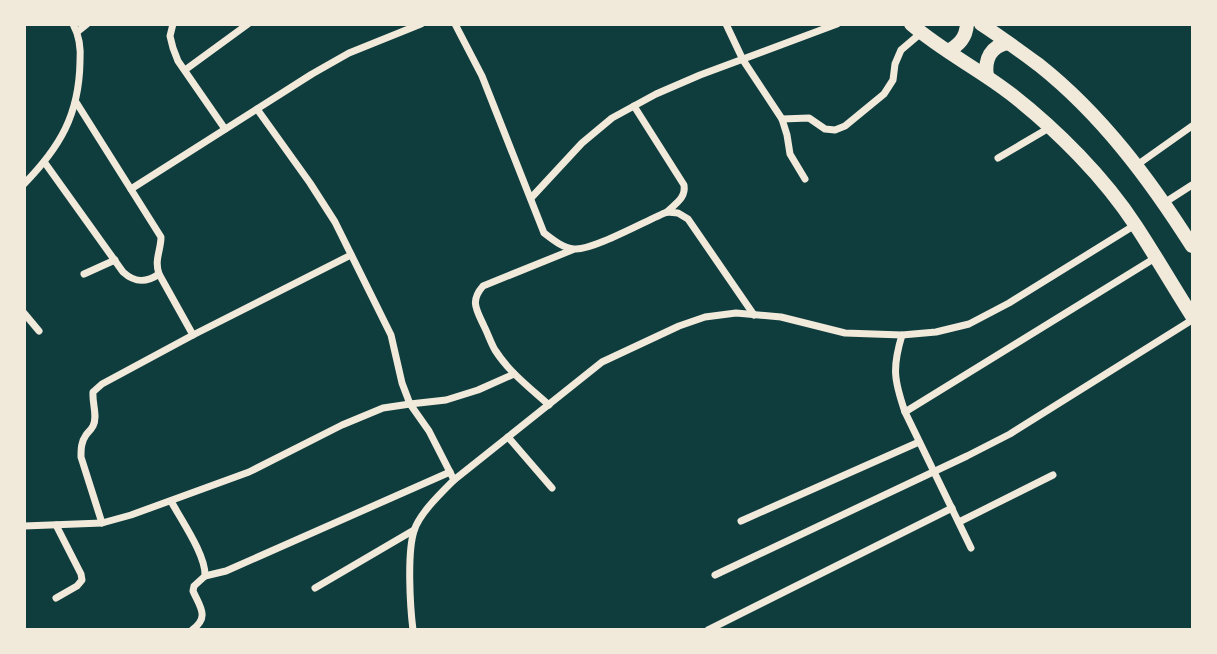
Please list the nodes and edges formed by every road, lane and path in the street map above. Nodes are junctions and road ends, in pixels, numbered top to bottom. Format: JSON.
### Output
{"nodes":[{"id":1,"x":87,"y":24,"type":"edge"},
{"id":2,"x":173,"y":24,"type":"edge"},
{"id":3,"x":248,"y":24,"type":"edge"},
{"id":4,"x":421,"y":24,"type":"edge"},
{"id":5,"x":455,"y":24,"type":"edge"},
{"id":6,"x":726,"y":24,"type":"edge"},
{"id":7,"x":837,"y":24,"type":"edge"},
{"id":8,"x":967,"y":24,"type":"edge"},
{"id":9,"x":981,"y":24,"type":"edge"},
{"id":10,"x":75,"y":28,"type":"edge"},
{"id":11,"x":916,"y":29,"type":"edge"},
{"id":12,"x":1008,"y":43,"type":"junction"},
{"id":13,"x":948,"y":51,"type":"junction"},
{"id":14,"x":743,"y":60,"type":"junction"},
{"id":15,"x":185,"y":70,"type":"junction"},
{"id":16,"x":987,"y":76,"type":"junction"},
{"id":17,"x":76,"y":102,"type":"junction"},
{"id":18,"x":634,"y":106,"type":"junction"},
{"id":19,"x":257,"y":109,"type":"junction"},
{"id":20,"x":782,"y":119,"type":"junction"},
{"id":21,"x":1192,"y":126,"type":"edge"},
{"id":22,"x":1049,"y":128,"type":"junction"},
{"id":23,"x":225,"y":129,"type":"junction"},
{"id":24,"x":998,"y":158,"type":"dead end"},
{"id":25,"x":45,"y":163,"type":"junction"},
{"id":26,"x":1136,"y":165,"type":"junction"},
{"id":27,"x":805,"y":179,"type":"dead end"},
{"id":28,"x":24,"y":184,"type":"edge"},
{"id":29,"x":1192,"y":185,"type":"edge"},
{"id":30,"x":131,"y":189,"type":"junction"},
{"id":31,"x":531,"y":198,"type":"junction"},
{"id":32,"x":1164,"y":203,"type":"junction"},
{"id":33,"x":667,"y":212,"type":"junction"},
{"id":34,"x":1135,"y":225,"type":"junction"},
{"id":35,"x":1190,"y":237,"type":"edge"},
{"id":36,"x":573,"y":249,"type":"junction"},
{"id":37,"x":351,"y":255,"type":"junction"},
{"id":38,"x":1155,"y":258,"type":"junction"},
{"id":39,"x":115,"y":260,"type":"junction"},
{"id":40,"x":84,"y":274,"type":"dead end"},
{"id":41,"x":159,"y":274,"type":"junction"},
{"id":42,"x":24,"y":313,"type":"edge"},
{"id":43,"x":754,"y":314,"type":"junction"},
{"id":44,"x":1192,"y":318,"type":"edge"},
{"id":45,"x":39,"y":331,"type":"dead end"},
{"id":46,"x":193,"y":335,"type":"junction"},
{"id":47,"x":902,"y":335,"type":"junction"},
{"id":48,"x":514,"y":374,"type":"junction"},
{"id":49,"x":410,"y":404,"type":"junction"},
{"id":50,"x":549,"y":405,"type":"junction"},
{"id":51,"x":905,"y":412,"type":"junction"},
{"id":52,"x":508,"y":437,"type":"junction"},
{"id":53,"x":919,"y":442,"type":"junction"},
{"id":54,"x":934,"y":472,"type":"junction"},
{"id":55,"x":1053,"y":475,"type":"dead end"},
{"id":56,"x":452,"y":476,"type":"junction"},
{"id":57,"x":552,"y":488,"type":"dead end"},
{"id":58,"x":171,"y":501,"type":"junction"},
{"id":59,"x":952,"y":508,"type":"junction"},
{"id":60,"x":741,"y":521,"type":"dead end"},
{"id":61,"x":959,"y":522,"type":"junction"},
{"id":62,"x":102,"y":523,"type":"junction"},
{"id":63,"x":56,"y":525,"type":"junction"},
{"id":64,"x":24,"y":526,"type":"edge"},
{"id":65,"x":414,"y":530,"type":"junction"},
{"id":66,"x":971,"y":548,"type":"dead end"},
{"id":67,"x":715,"y":575,"type":"dead end"},
{"id":68,"x":205,"y":576,"type":"junction"},
{"id":69,"x":315,"y":588,"type":"dead end"},
{"id":70,"x":56,"y":598,"type":"dead end"},
{"id":71,"x":192,"y":629,"type":"edge"},
{"id":72,"x":412,"y":629,"type":"edge"},
{"id":73,"x":708,"y":629,"type":"edge"}],
"edges":[{"from":1,"to":10,"type":"street"},
{"from":2,"to":15,"type":"street"},
{"from":3,"to":15,"type":"street"},
{"from":4,"to":19,"type":"street"},
{"from":5,"to":31,"type":"street"},
{"from":6,"to":14,"type":"street"},
{"from":7,"to":14,"type":"street"},
{"from":8,"to":13,"type":"main road"},
{"from":9,"to":12,"type":"main road"},
{"from":10,"to":17,"type":"street"},
{"from":11,"to":13,"type":"main road"},
{"from":11,"to":20,"type":"street"},
{"from":12,"to":16,"type":"main road"},
{"from":12,"to":26,"type":"main road"},
{"from":13,"to":16,"type":"main road"},
{"from":14,"to":18,"type":"street"},
{"from":14,"to":20,"type":"street"},
{"from":15,"to":23,"type":"street"},
{"from":16,"to":22,"type":"main road"},
{"from":17,"to":25,"type":"street"},
{"from":17,"to":30,"type":"street"},
{"from":18,"to":31,"type":"street"},
{"from":18,"to":33,"type":"street"},
{"from":19,"to":23,"type":"street"},
{"from":19,"to":37,"type":"street"},
{"from":20,"to":27,"type":"street"},
{"from":21,"to":26,"type":"street"},
{"from":22,"to":24,"type":"street"},
{"from":22,"to":34,"type":"main road"},
{"from":23,"to":30,"type":"street"},
{"from":25,"to":28,"type":"street"},
{"from":25,"to":39,"type":"street"},
{"from":26,"to":32,"type":"main road"},
{"from":29,"to":32,"type":"street"},
{"from":30,"to":41,"type":"street"},
{"from":31,"to":36,"type":"street"},
{"from":32,"to":35,"type":"main road"},
{"from":33,"to":36,"type":"street"},
{"from":33,"to":43,"type":"street"},
{"from":34,"to":38,"type":"main road"},
{"from":34,"to":47,"type":"street"},
{"from":36,"to":48,"type":"street"},
{"from":37,"to":46,"type":"street"},
{"from":37,"to":49,"type":"street"},
{"from":38,"to":44,"type":"main road"},
{"from":38,"to":51,"type":"street"},
{"from":39,"to":40,"type":"street"},
{"from":39,"to":41,"type":"street"},
{"from":41,"to":46,"type":"street"},
{"from":42,"to":45,"type":"street"},
{"from":43,"to":47,"type":"street"},
{"from":43,"to":50,"type":"street"},
{"from":44,"to":54,"type":"street"},
{"from":46,"to":62,"type":"street"},
{"from":47,"to":51,"type":"street"},
{"from":48,"to":49,"type":"street"},
{"from":48,"to":50,"type":"street"},
{"from":49,"to":56,"type":"street"},
{"from":49,"to":58,"type":"street"},
{"from":50,"to":52,"type":"street"},
{"from":51,"to":53,"type":"street"},
{"from":52,"to":56,"type":"street"},
{"from":52,"to":57,"type":"street"},
{"from":53,"to":54,"type":"street"},
{"from":53,"to":60,"type":"street"},
{"from":54,"to":59,"type":"street"},
{"from":54,"to":67,"type":"street"},
{"from":55,"to":61,"type":"street"},
{"from":56,"to":65,"type":"street"},
{"from":56,"to":68,"type":"street"},
{"from":58,"to":62,"type":"street"},
{"from":58,"to":68,"type":"street"},
{"from":59,"to":61,"type":"street"},
{"from":59,"to":73,"type":"street"},
{"from":61,"to":66,"type":"street"},
{"from":62,"to":63,"type":"street"},
{"from":63,"to":64,"type":"street"},
{"from":63,"to":70,"type":"street"},
{"from":65,"to":69,"type":"street"},
{"from":65,"to":72,"type":"street"},
{"from":68,"to":71,"type":"street"}]}
